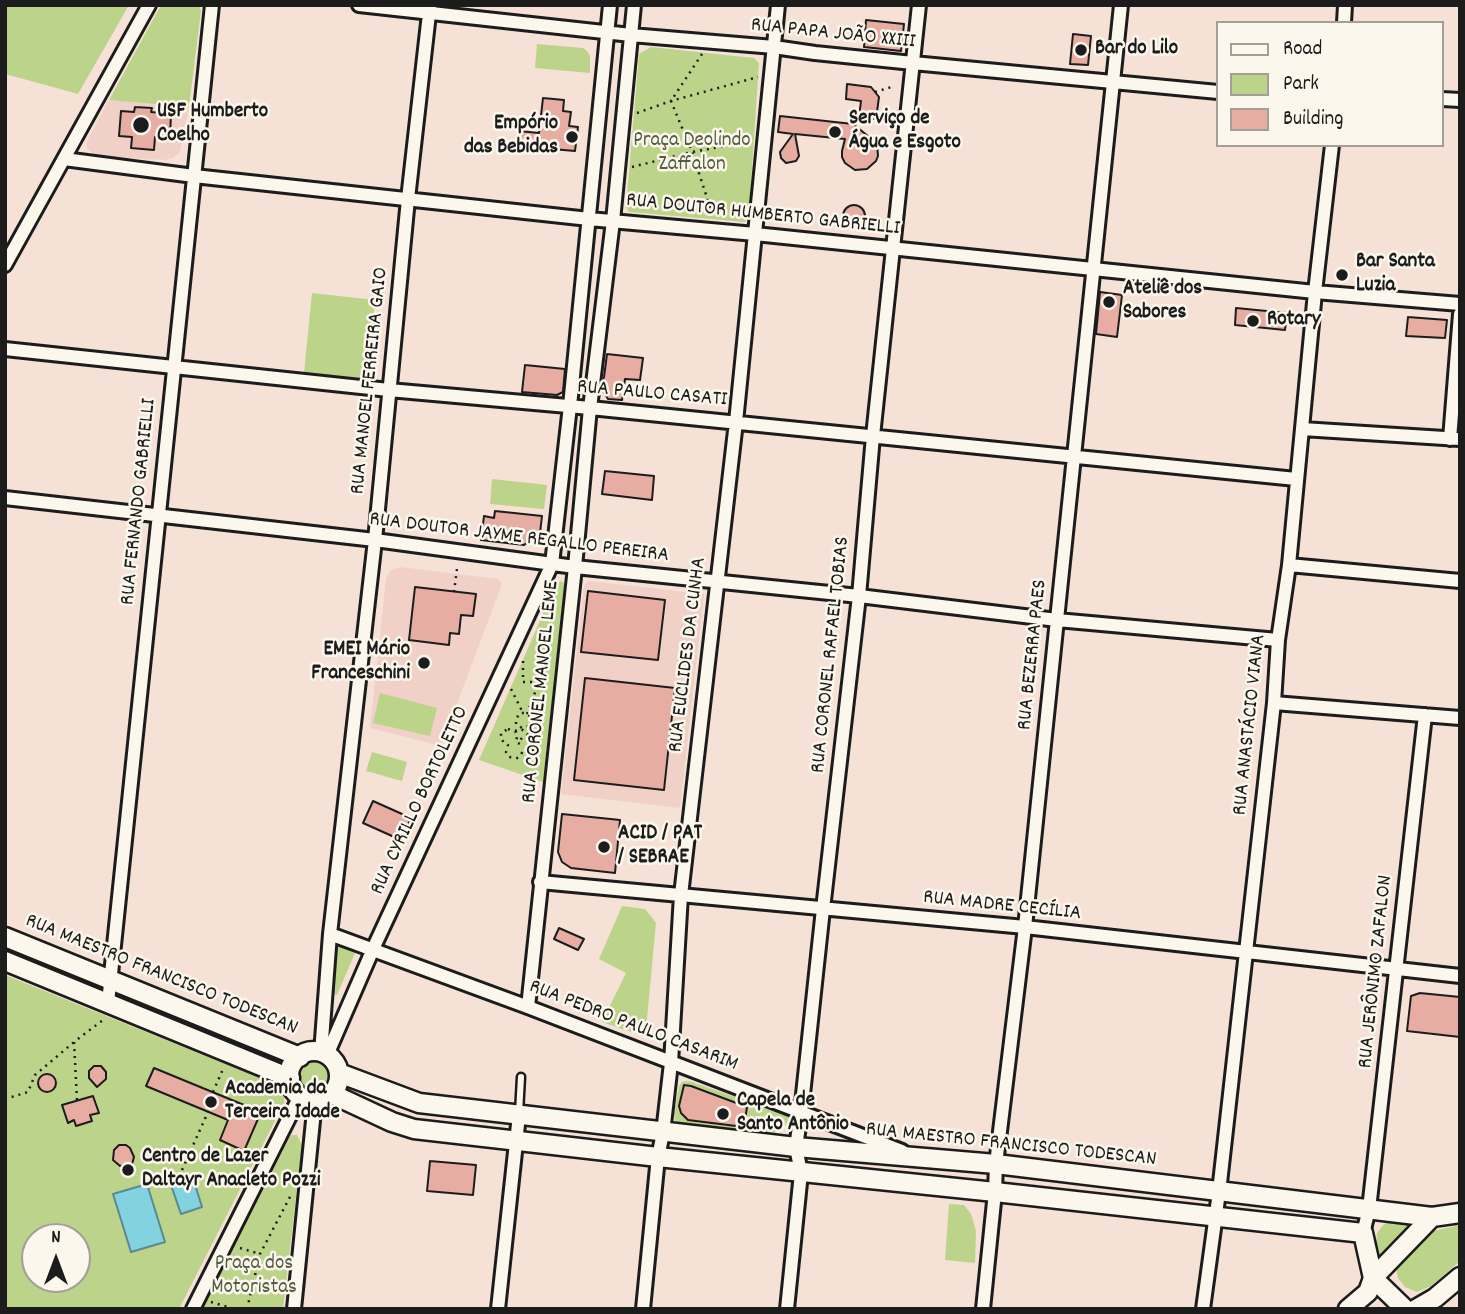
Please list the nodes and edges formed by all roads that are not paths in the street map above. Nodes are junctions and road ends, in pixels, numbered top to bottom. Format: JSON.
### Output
{"nodes":[{"id":1,"x":149,"y":5,"type":"edge"},
{"id":2,"x":212,"y":5,"type":"edge"},
{"id":3,"x":359,"y":5,"type":"edge"},
{"id":4,"x":610,"y":5,"type":"edge"},
{"id":5,"x":634,"y":5,"type":"edge"},
{"id":6,"x":778,"y":5,"type":"edge"},
{"id":7,"x":919,"y":5,"type":"edge"},
{"id":8,"x":1121,"y":5,"type":"edge"},
{"id":9,"x":429,"y":9,"type":"edge"},
{"id":10,"x":607,"y":32,"type":"junction"},
{"id":11,"x":631,"y":35,"type":"junction"},
{"id":12,"x":774,"y":47,"type":"junction"},
{"id":13,"x":913,"y":63,"type":"junction"},
{"id":14,"x":1114,"y":82,"type":"junction"},
{"id":15,"x":1216,"y":92,"type":"edge"},
{"id":16,"x":1332,"y":147,"type":"edge"},
{"id":17,"x":64,"y":159,"type":"junction"},
{"id":18,"x":194,"y":176,"type":"junction"},
{"id":19,"x":408,"y":199,"type":"junction"},
{"id":20,"x":589,"y":219,"type":"junction"},
{"id":21,"x":613,"y":221,"type":"junction"},
{"id":22,"x":755,"y":234,"type":"junction"},
{"id":23,"x":893,"y":249,"type":"junction"},
{"id":24,"x":5,"y":265,"type":"edge"},
{"id":25,"x":1094,"y":268,"type":"junction"},
{"id":26,"x":1315,"y":292,"type":"junction"},
{"id":27,"x":1460,"y":304,"type":"edge"},
{"id":28,"x":1460,"y":314,"type":"edge"},
{"id":29,"x":5,"y":349,"type":"edge"},
{"id":30,"x":173,"y":368,"type":"junction"},
{"id":31,"x":389,"y":390,"type":"junction"},
{"id":32,"x":570,"y":407,"type":"junction"},
{"id":33,"x":590,"y":408,"type":"junction"},
{"id":34,"x":736,"y":422,"type":"junction"},
{"id":35,"x":1302,"y":429,"type":"junction"},
{"id":36,"x":873,"y":436,"type":"junction"},
{"id":37,"x":1455,"y":439,"type":"edge"},
{"id":38,"x":1073,"y":456,"type":"junction"},
{"id":39,"x":1296,"y":480,"type":"junction"},
{"id":40,"x":5,"y":498,"type":"edge"},
{"id":41,"x":158,"y":515,"type":"junction"},
{"id":42,"x":375,"y":540,"type":"junction"},
{"id":43,"x":552,"y":564,"type":"junction"},
{"id":44,"x":1289,"y":565,"type":"junction"},
{"id":45,"x":575,"y":567,"type":"junction"},
{"id":46,"x":1460,"y":581,"type":"edge"},
{"id":47,"x":717,"y":582,"type":"junction"},
{"id":48,"x":859,"y":597,"type":"junction"},
{"id":49,"x":1057,"y":620,"type":"junction"},
{"id":50,"x":1278,"y":640,"type":"junction"},
{"id":51,"x":1274,"y":704,"type":"junction"},
{"id":52,"x":1425,"y":715,"type":"junction"},
{"id":53,"x":1460,"y":718,"type":"edge"},
{"id":54,"x":540,"y":882,"type":"junction"},
{"id":55,"x":681,"y":895,"type":"junction"},
{"id":56,"x":823,"y":909,"type":"junction"},
{"id":57,"x":1025,"y":927,"type":"junction"},
{"id":58,"x":330,"y":934,"type":"junction"},
{"id":59,"x":5,"y":937,"type":"edge"},
{"id":60,"x":373,"y":949,"type":"junction"},
{"id":61,"x":1246,"y":952,"type":"junction"},
{"id":62,"x":5,"y":961,"type":"edge"},
{"id":63,"x":1397,"y":969,"type":"junction"},
{"id":64,"x":1460,"y":976,"type":"edge"},
{"id":65,"x":111,"y":979,"type":"junction"},
{"id":66,"x":528,"y":1007,"type":"junction"},
{"id":67,"x":108,"y":1009,"type":"junction"},
{"id":68,"x":324,"y":1054,"type":"junction"},
{"id":69,"x":300,"y":1057,"type":"junction"},
{"id":70,"x":671,"y":1063,"type":"junction"},
{"id":71,"x":339,"y":1073,"type":"junction"},
{"id":72,"x":521,"y":1077,"type":"dead end"},
{"id":73,"x":290,"y":1078,"type":"junction"},
{"id":74,"x":332,"y":1094,"type":"junction"},
{"id":75,"x":307,"y":1099,"type":"junction"},
{"id":76,"x":801,"y":1113,"type":"junction"},
{"id":77,"x":519,"y":1115,"type":"junction"},
{"id":78,"x":663,"y":1133,"type":"junction"},
{"id":79,"x":517,"y":1142,"type":"junction"},
{"id":80,"x":796,"y":1147,"type":"junction"},
{"id":81,"x":658,"y":1157,"type":"junction"},
{"id":82,"x":921,"y":1158,"type":"junction"},
{"id":83,"x":996,"y":1164,"type":"junction"},
{"id":84,"x":801,"y":1173,"type":"junction"},
{"id":85,"x":995,"y":1192,"type":"junction"},
{"id":86,"x":1219,"y":1192,"type":"junction"},
{"id":87,"x":1369,"y":1209,"type":"junction"},
{"id":88,"x":1460,"y":1213,"type":"edge"},
{"id":89,"x":1216,"y":1217,"type":"junction"},
{"id":90,"x":1432,"y":1217,"type":"junction"},
{"id":91,"x":1363,"y":1233,"type":"junction"},
{"id":92,"x":1460,"y":1277,"type":"edge"},
{"id":93,"x":1373,"y":1278,"type":"junction"},
{"id":94,"x":193,"y":1309,"type":"edge"},
{"id":95,"x":295,"y":1309,"type":"edge"},
{"id":96,"x":498,"y":1309,"type":"edge"},
{"id":97,"x":643,"y":1309,"type":"edge"},
{"id":98,"x":787,"y":1309,"type":"edge"},
{"id":99,"x":983,"y":1309,"type":"edge"},
{"id":100,"x":1203,"y":1309,"type":"edge"},
{"id":101,"x":1348,"y":1309,"type":"edge"},
{"id":102,"x":1405,"y":1309,"type":"edge"},
{"id":103,"x":1416,"y":1309,"type":"edge"}],
"edges":[{"from":1,"to":17,"type":"street"},
{"from":2,"to":18,"type":"street","name":"RUA FERNANDO GABRIELLI"},
{"from":3,"to":9,"type":"street","name":"RUA PAPA JOÃO XXIII"},
{"from":4,"to":10,"type":"street","name":"RUA CORONEL MANOEL LEME"},
{"from":5,"to":11,"type":"street","name":"RUA CORONEL MANOEL LEME"},
{"from":6,"to":12,"type":"street","name":"RUA EUCLIDES DA CUNHA"},
{"from":7,"to":13,"type":"street","name":"RUA CORONEL RAFAEL TOBIAS"},
{"from":8,"to":14,"type":"street","name":"RUA BEZERRA PAES"},
{"from":9,"to":10,"type":"street","name":"RUA PAPA JOÃO XXIII"},
{"from":9,"to":19,"type":"street","name":"RUA MANOEL FERREIRA GAIO"},
{"from":10,"to":11,"type":"street","name":"RUA PAPA JOÃO XXIII"},
{"from":10,"to":20,"type":"street","name":"RUA CORONEL MANOEL LEME"},
{"from":11,"to":12,"type":"street","name":"RUA PAPA JOÃO XXIII"},
{"from":11,"to":21,"type":"street","name":"RUA CORONEL MANOEL LEME"},
{"from":12,"to":13,"type":"street","name":"RUA PAPA JOÃO XXIII"},
{"from":12,"to":22,"type":"street","name":"RUA EUCLIDES DA CUNHA"},
{"from":13,"to":14,"type":"street","name":"RUA PAPA JOÃO XXIII"},
{"from":13,"to":23,"type":"street","name":"RUA CORONEL RAFAEL TOBIAS"},
{"from":14,"to":15,"type":"street","name":"RUA PAPA JOÃO XXIII"},
{"from":14,"to":25,"type":"street","name":"RUA BEZERRA PAES"},
{"from":16,"to":26,"type":"street","name":"RUA ANASTÁCIO VIANA"},
{"from":17,"to":18,"type":"street","name":"RUA DOUTOR HUMBERTO GABRIELLI"},
{"from":17,"to":24,"type":"street"},
{"from":18,"to":19,"type":"street","name":"RUA DOUTOR HUMBERTO GABRIELLI"},
{"from":18,"to":30,"type":"street","name":"RUA FERNANDO GABRIELLI"},
{"from":19,"to":20,"type":"street","name":"RUA DOUTOR HUMBERTO GABRIELLI"},
{"from":19,"to":31,"type":"street","name":"RUA MANOEL FERREIRA GAIO"},
{"from":20,"to":21,"type":"street","name":"RUA DOUTOR HUMBERTO GABRIELLI"},
{"from":20,"to":32,"type":"street","name":"RUA CORONEL MANOEL LEME"},
{"from":21,"to":22,"type":"street","name":"RUA DOUTOR HUMBERTO GABRIELLI"},
{"from":21,"to":33,"type":"street","name":"RUA CORONEL MANOEL LEME"},
{"from":22,"to":23,"type":"street","name":"RUA DOUTOR HUMBERTO GABRIELLI"},
{"from":22,"to":34,"type":"street","name":"RUA EUCLIDES DA CUNHA"},
{"from":23,"to":25,"type":"street","name":"RUA DOUTOR HUMBERTO GABRIELLI"},
{"from":23,"to":36,"type":"street","name":"RUA CORONEL RAFAEL TOBIAS"},
{"from":25,"to":26,"type":"street","name":"RUA DOUTOR HUMBERTO GABRIELLI"},
{"from":25,"to":38,"type":"street","name":"RUA BEZERRA PAES"},
{"from":26,"to":27,"type":"street","name":"RUA DOUTOR HUMBERTO GABRIELLI"},
{"from":26,"to":35,"type":"street","name":"RUA ANASTÁCIO VIANA"},
{"from":28,"to":37,"type":"street"},
{"from":29,"to":30,"type":"street","name":"RUA PAULO CASATI"},
{"from":30,"to":31,"type":"street","name":"RUA PAULO CASATI"},
{"from":30,"to":41,"type":"street","name":"RUA FERNANDO GABRIELLI"},
{"from":31,"to":32,"type":"street","name":"RUA PAULO CASATI"},
{"from":31,"to":42,"type":"street","name":"RUA MANOEL FERREIRA GAIO"},
{"from":32,"to":33,"type":"street","name":"RUA PAULO CASATI"},
{"from":32,"to":43,"type":"street","name":"RUA CORONEL MANOEL LEME"},
{"from":33,"to":34,"type":"street","name":"RUA PAULO CASATI"},
{"from":33,"to":45,"type":"street","name":"RUA CORONEL MANOEL LEME"},
{"from":34,"to":36,"type":"street","name":"RUA PAULO CASATI"},
{"from":34,"to":47,"type":"street","name":"RUA EUCLIDES DA CUNHA"},
{"from":35,"to":37,"type":"street"},
{"from":35,"to":39,"type":"street","name":"RUA ANASTÁCIO VIANA"},
{"from":36,"to":38,"type":"street","name":"RUA PAULO CASATI"},
{"from":36,"to":48,"type":"street","name":"RUA CORONEL RAFAEL TOBIAS"},
{"from":38,"to":39,"type":"street","name":"RUA PAULO CASATI"},
{"from":38,"to":49,"type":"street","name":"RUA BEZERRA PAES"},
{"from":39,"to":44,"type":"street","name":"RUA ANASTÁCIO VIANA"},
{"from":40,"to":41,"type":"street","name":"RUA DOUTOR JAYME REGALLO PEREIRA"},
{"from":41,"to":42,"type":"street","name":"RUA DOUTOR JAYME REGALLO PEREIRA"},
{"from":41,"to":65,"type":"street","name":"RUA FERNANDO GABRIELLI"},
{"from":42,"to":43,"type":"street","name":"RUA DOUTOR JAYME REGALLO PEREIRA"},
{"from":42,"to":58,"type":"street","name":"RUA MANOEL FERREIRA GAIO"},
{"from":43,"to":45,"type":"street","name":"RUA DOUTOR JAYME REGALLO PEREIRA"},
{"from":43,"to":60,"type":"street","name":"RUA CYRILLO BORTOLETTO"},
{"from":44,"to":46,"type":"street"},
{"from":44,"to":50,"type":"street","name":"RUA ANASTÁCIO VIANA"},
{"from":45,"to":47,"type":"street","name":"RUA DOUTOR JAYME REGALLO PEREIRA"},
{"from":45,"to":54,"type":"street","name":"RUA CORONEL MANOEL LEME"},
{"from":47,"to":48,"type":"street","name":"RUA DOUTOR JAYME REGALLO PEREIRA"},
{"from":47,"to":55,"type":"street","name":"RUA EUCLIDES DA CUNHA"},
{"from":48,"to":49,"type":"street","name":"RUA DOUTOR JAYME REGALLO PEREIRA"},
{"from":48,"to":56,"type":"street","name":"RUA CORONEL RAFAEL TOBIAS"},
{"from":49,"to":50,"type":"street","name":"RUA DOUTOR JAYME REGALLO PEREIRA"},
{"from":49,"to":57,"type":"street","name":"RUA BEZERRA PAES"},
{"from":50,"to":51,"type":"street","name":"RUA ANASTÁCIO VIANA"},
{"from":51,"to":52,"type":"street"},
{"from":51,"to":61,"type":"street","name":"RUA ANASTÁCIO VIANA"},
{"from":52,"to":53,"type":"street"},
{"from":52,"to":63,"type":"street","name":"RUA JERÔNIMO ZAFALON"},
{"from":54,"to":55,"type":"street","name":"RUA MADRE CECÍLIA"},
{"from":54,"to":66,"type":"street","name":"RUA CORONEL MANOEL LEME"},
{"from":55,"to":56,"type":"street","name":"RUA MADRE CECÍLIA"},
{"from":55,"to":70,"type":"street","name":"RUA EUCLIDES DA CUNHA"},
{"from":56,"to":57,"type":"street","name":"RUA MADRE CECÍLIA"},
{"from":56,"to":76,"type":"street","name":"RUA CORONEL RAFAEL TOBIAS"},
{"from":57,"to":61,"type":"street","name":"RUA MADRE CECÍLIA"},
{"from":57,"to":83,"type":"street","name":"RUA BEZERRA PAES"},
{"from":58,"to":60,"type":"street","name":"RUA PEDRO PAULO CASARIM"},
{"from":58,"to":68,"type":"street","name":"RUA MANOEL FERREIRA GAIO"},
{"from":59,"to":65,"type":"main road","name":"RUA MAESTRO FRANCISCO TODESCAN"},
{"from":60,"to":66,"type":"street","name":"RUA PEDRO PAULO CASARIM"},
{"from":60,"to":68,"type":"street","name":"RUA CYRILLO BORTOLETTO"},
{"from":61,"to":63,"type":"street","name":"RUA MADRE CECÍLIA"},
{"from":61,"to":86,"type":"street","name":"RUA ANASTÁCIO VIANA"},
{"from":62,"to":67,"type":"main road"},
{"from":63,"to":64,"type":"street","name":"RUA MADRE CECÍLIA"},
{"from":63,"to":87,"type":"street","name":"RUA JERÔNIMO ZAFALON"},
{"from":65,"to":67,"type":"street","name":"RUA FERNANDO GABRIELLI"},
{"from":65,"to":69,"type":"main road","name":"RUA MAESTRO FRANCISCO TODESCAN"},
{"from":66,"to":70,"type":"street","name":"RUA PEDRO PAULO CASARIM"},
{"from":67,"to":73,"type":"main road"},
{"from":68,"to":69,"type":"main road"},
{"from":68,"to":71,"type":"main road"},
{"from":69,"to":73,"type":"main road"},
{"from":70,"to":76,"type":"street","name":"RUA PEDRO PAULO CASARIM"},
{"from":70,"to":78,"type":"street","name":"RUA EUCLIDES DA CUNHA"},
{"from":71,"to":74,"type":"main road"},
{"from":71,"to":77,"type":"main road","name":"RUA MAESTRO FRANCISCO TODESCAN"},
{"from":72,"to":77,"type":"lane"},
{"from":73,"to":75,"type":"main road"},
{"from":74,"to":75,"type":"main road"},
{"from":74,"to":79,"type":"main road"},
{"from":75,"to":94,"type":"street"},
{"from":75,"to":95,"type":"street"},
{"from":76,"to":80,"type":"street","name":"RUA CORONEL RAFAEL TOBIAS"},
{"from":76,"to":82,"type":"street","name":"RUA PEDRO PAULO CASARIM"},
{"from":77,"to":78,"type":"main road","name":"RUA MAESTRO FRANCISCO TODESCAN"},
{"from":77,"to":79,"type":"street"},
{"from":78,"to":80,"type":"main road","name":"RUA MAESTRO FRANCISCO TODESCAN"},
{"from":78,"to":81,"type":"street","name":"RUA EUCLIDES DA CUNHA"},
{"from":79,"to":81,"type":"main road"},
{"from":79,"to":96,"type":"street"},
{"from":80,"to":82,"type":"main road","name":"RUA MAESTRO FRANCISCO TODESCAN"},
{"from":80,"to":84,"type":"street","name":"RUA CORONEL RAFAEL TOBIAS"},
{"from":81,"to":84,"type":"main road"},
{"from":81,"to":97,"type":"street","name":"RUA EUCLIDES DA CUNHA"},
{"from":82,"to":83,"type":"main road","name":"RUA MAESTRO FRANCISCO TODESCAN"},
{"from":83,"to":85,"type":"street","name":"RUA BEZERRA PAES"},
{"from":83,"to":86,"type":"main road","name":"RUA MAESTRO FRANCISCO TODESCAN"},
{"from":84,"to":85,"type":"main road"},
{"from":84,"to":98,"type":"street","name":"RUA CORONEL RAFAEL TOBIAS"},
{"from":85,"to":89,"type":"main road"},
{"from":85,"to":99,"type":"street","name":"RUA BEZERRA PAES"},
{"from":86,"to":87,"type":"main road","name":"RUA MAESTRO FRANCISCO TODESCAN"},
{"from":86,"to":89,"type":"street","name":"RUA ANASTÁCIO VIANA"},
{"from":87,"to":90,"type":"main road","name":"RUA MAESTRO FRANCISCO TODESCAN"},
{"from":87,"to":91,"type":"street","name":"RUA JERÔNIMO ZAFALON"},
{"from":88,"to":90,"type":"main road","name":"RUA MAESTRO FRANCISCO TODESCAN"},
{"from":89,"to":91,"type":"main road"},
{"from":89,"to":100,"type":"street","name":"RUA ANASTÁCIO VIANA"},
{"from":90,"to":93,"type":"main road"},
{"from":91,"to":93,"type":"main road"},
{"from":92,"to":103,"type":"main road"},
{"from":93,"to":101,"type":"main road"},
{"from":93,"to":102,"type":"main road"}]}
